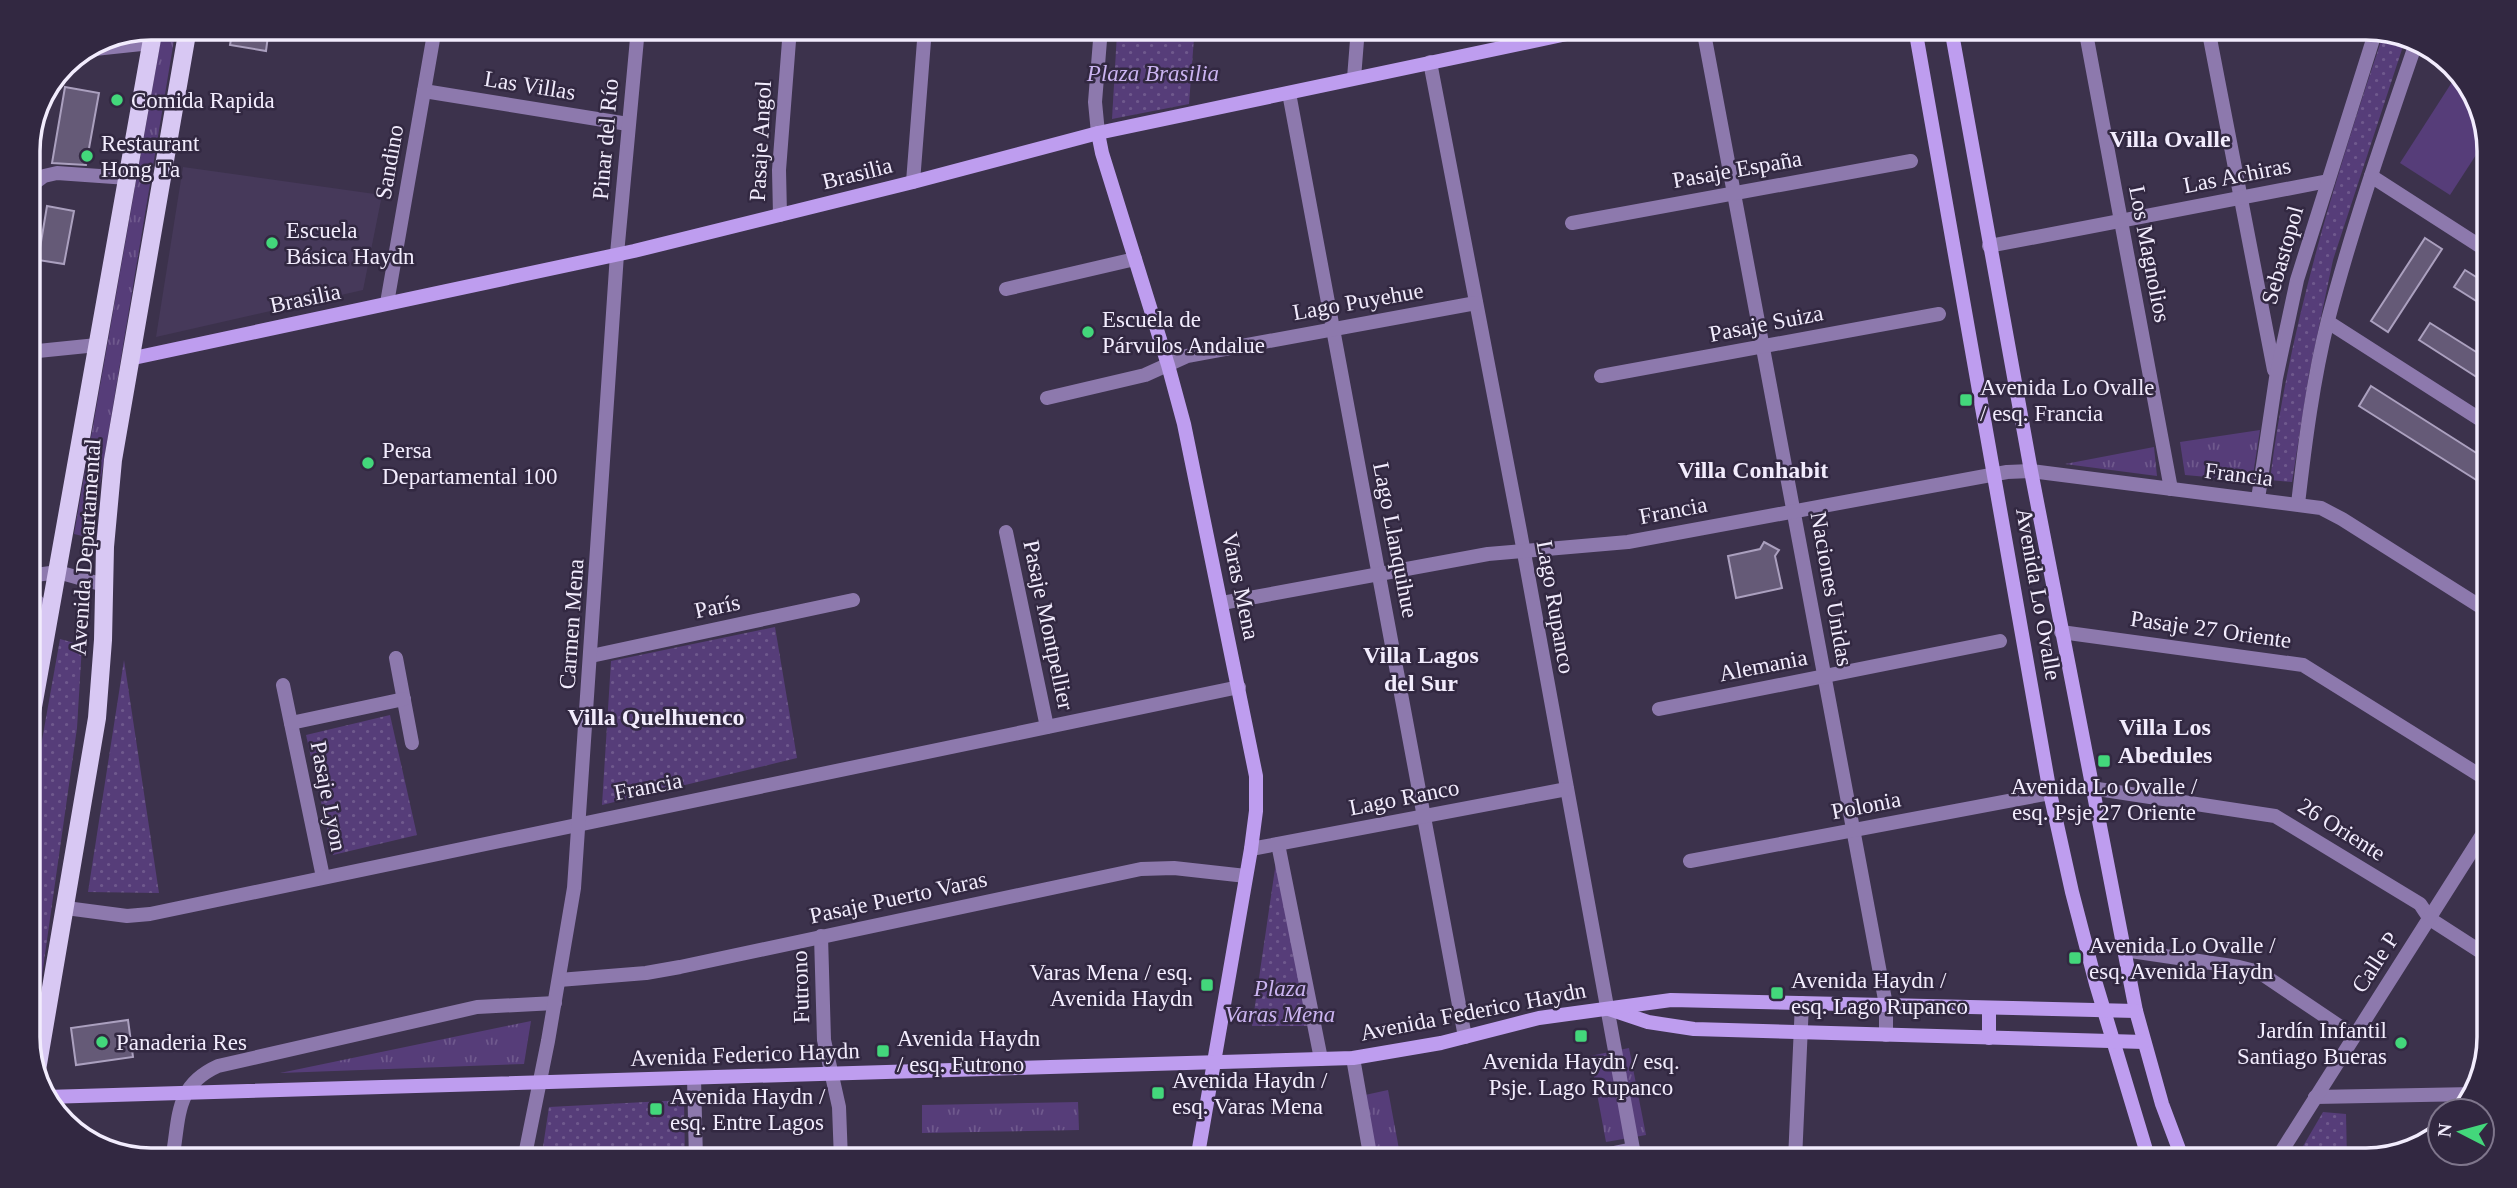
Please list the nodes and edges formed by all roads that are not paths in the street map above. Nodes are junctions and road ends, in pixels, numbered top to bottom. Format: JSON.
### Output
{"nodes":[{"id":1,"x":152,"y":40,"type":"edge"},
{"id":2,"x":186,"y":40,"type":"edge"},
{"id":3,"x":433,"y":40,"type":"edge"},
{"id":4,"x":637,"y":40,"type":"edge"},
{"id":5,"x":789,"y":40,"type":"edge"},
{"id":6,"x":924,"y":40,"type":"edge"},
{"id":7,"x":1100,"y":40,"type":"edge"},
{"id":8,"x":1357,"y":40,"type":"edge"},
{"id":9,"x":1520,"y":40,"type":"edge"},
{"id":10,"x":1535,"y":40,"type":"edge"},
{"id":11,"x":1705,"y":40,"type":"edge"},
{"id":12,"x":1917,"y":40,"type":"edge"},
{"id":13,"x":1953,"y":40,"type":"edge"},
{"id":14,"x":2087,"y":40,"type":"edge"},
{"id":15,"x":2211,"y":40,"type":"edge"},
{"id":16,"x":2373,"y":41,"type":"edge"},
{"id":17,"x":1520,"y":43,"type":"junction"},
{"id":18,"x":2413,"y":51,"type":"edge"},
{"id":19,"x":1430,"y":62,"type":"junction"},
{"id":20,"x":1354,"y":78,"type":"junction"},
{"id":21,"x":424,"y":91,"type":"junction"},
{"id":22,"x":1289,"y":93,"type":"junction"},
{"id":23,"x":628,"y":124,"type":"junction"},
{"id":24,"x":1098,"y":133,"type":"junction"},
{"id":25,"x":1911,"y":160,"type":"dead end"},
{"id":26,"x":2371,"y":176,"type":"junction"},
{"id":27,"x":128,"y":178,"type":"junction"},
{"id":28,"x":40,"y":179,"type":"edge"},
{"id":29,"x":2328,"y":181,"type":"junction"},
{"id":30,"x":913,"y":182,"type":"junction"},
{"id":31,"x":1734,"y":192,"type":"junction"},
{"id":32,"x":2241,"y":198,"type":"junction"},
{"id":33,"x":780,"y":215,"type":"junction"},
{"id":34,"x":2121,"y":221,"type":"junction"},
{"id":35,"x":1572,"y":223,"type":"dead end"},
{"id":36,"x":2477,"y":244,"type":"edge"},
{"id":37,"x":1989,"y":246,"type":"junction"},
{"id":38,"x":617,"y":254,"type":"junction"},
{"id":39,"x":1135,"y":259,"type":"junction"},
{"id":40,"x":1006,"y":289,"type":"dead end"},
{"id":41,"x":387,"y":303,"type":"junction"},
{"id":42,"x":1476,"y":303,"type":"junction"},
{"id":43,"x":1939,"y":314,"type":"dead end"},
{"id":44,"x":2328,"y":322,"type":"junction"},
{"id":45,"x":1333,"y":328,"type":"junction"},
{"id":46,"x":97,"y":345,"type":"junction"},
{"id":47,"x":1763,"y":346,"type":"junction"},
{"id":48,"x":40,"y":351,"type":"edge"},
{"id":49,"x":129,"y":359,"type":"junction"},
{"id":50,"x":1168,"y":365,"type":"junction"},
{"id":51,"x":1601,"y":376,"type":"dead end"},
{"id":52,"x":2276,"y":378,"type":"junction"},
{"id":53,"x":1047,"y":398,"type":"dead end"},
{"id":54,"x":2477,"y":417,"type":"edge"},
{"id":55,"x":2031,"y":471,"type":"junction"},
{"id":56,"x":1994,"y":474,"type":"junction"},
{"id":57,"x":2171,"y":489,"type":"junction"},
{"id":58,"x":2258,"y":499,"type":"junction"},
{"id":59,"x":2298,"y":504,"type":"junction"},
{"id":60,"x":1794,"y":510,"type":"junction"},
{"id":61,"x":1006,"y":532,"type":"dead end"},
{"id":62,"x":1522,"y":550,"type":"junction"},
{"id":63,"x":58,"y":572,"type":"junction"},
{"id":64,"x":40,"y":574,"type":"edge"},
{"id":65,"x":1379,"y":574,"type":"junction"},
{"id":66,"x":104,"y":585,"type":"junction"},
{"id":67,"x":853,"y":600,"type":"dead end"},
{"id":68,"x":1222,"y":603,"type":"junction"},
{"id":69,"x":2477,"y":604,"type":"edge"},
{"id":70,"x":40,"y":606,"type":"edge"},
{"id":71,"x":48,"y":626,"type":"junction"},
{"id":72,"x":2062,"y":632,"type":"junction"},
{"id":73,"x":2000,"y":641,"type":"dead end"},
{"id":74,"x":591,"y":656,"type":"junction"},
{"id":75,"x":396,"y":658,"type":"dead end"},
{"id":76,"x":40,"y":670,"type":"edge"},
{"id":77,"x":1825,"y":676,"type":"junction"},
{"id":78,"x":283,"y":685,"type":"dead end"},
{"id":79,"x":1239,"y":687,"type":"junction"},
{"id":80,"x":404,"y":699,"type":"junction"},
{"id":81,"x":1659,"y":709,"type":"dead end"},
{"id":82,"x":291,"y":723,"type":"junction"},
{"id":83,"x":1047,"y":727,"type":"junction"},
{"id":84,"x":412,"y":743,"type":"dead end"},
{"id":85,"x":2477,"y":774,"type":"edge"},
{"id":86,"x":2091,"y":788,"type":"junction"},
{"id":87,"x":1567,"y":789,"type":"junction"},
{"id":88,"x":2050,"y":793,"type":"junction"},
{"id":89,"x":1424,"y":816,"type":"junction"},
{"id":90,"x":580,"y":823,"type":"junction"},
{"id":91,"x":1854,"y":830,"type":"junction"},
{"id":92,"x":2477,"y":843,"type":"edge"},
{"id":93,"x":1278,"y":844,"type":"junction"},
{"id":94,"x":1251,"y":849,"type":"junction"},
{"id":95,"x":1690,"y":861,"type":"dead end"},
{"id":96,"x":1246,"y":876,"type":"junction"},
{"id":97,"x":323,"y":877,"type":"junction"},
{"id":98,"x":66,"y":908,"type":"junction"},
{"id":99,"x":2430,"y":919,"type":"junction"},
{"id":100,"x":821,"y":936,"type":"junction"},
{"id":101,"x":2477,"y":949,"type":"edge"},
{"id":102,"x":2124,"y":950,"type":"junction"},
{"id":103,"x":559,"y":980,"type":"junction"},
{"id":104,"x":555,"y":1003,"type":"junction"},
{"id":105,"x":1802,"y":1003,"type":"junction"},
{"id":106,"x":1886,"y":1005,"type":"junction"},
{"id":107,"x":1608,"y":1009,"type":"junction"},
{"id":108,"x":1989,"y":1009,"type":"junction"},
{"id":109,"x":2104,"y":1011,"type":"junction"},
{"id":110,"x":2136,"y":1012,"type":"junction"},
{"id":111,"x":1800,"y":1032,"type":"junction"},
{"id":112,"x":1886,"y":1035,"type":"junction"},
{"id":113,"x":2354,"y":1036,"type":"junction"},
{"id":114,"x":1465,"y":1037,"type":"junction"},
{"id":115,"x":1989,"y":1038,"type":"junction"},
{"id":116,"x":2112,"y":1041,"type":"junction"},
{"id":117,"x":2144,"y":1042,"type":"junction"},
{"id":118,"x":41,"y":1049,"type":"edge"},
{"id":119,"x":1353,"y":1058,"type":"junction"},
{"id":120,"x":1321,"y":1059,"type":"junction"},
{"id":121,"x":1213,"y":1063,"type":"junction"},
{"id":122,"x":831,"y":1074,"type":"junction"},
{"id":123,"x":694,"y":1078,"type":"junction"},
{"id":124,"x":540,"y":1082,"type":"junction"},
{"id":125,"x":185,"y":1093,"type":"junction"},
{"id":126,"x":2460,"y":1094,"type":"edge"},
{"id":127,"x":59,"y":1097,"type":"edge"},
{"id":128,"x":2315,"y":1097,"type":"junction"},
{"id":129,"x":174,"y":1148,"type":"edge"},
{"id":130,"x":526,"y":1148,"type":"edge"},
{"id":131,"x":696,"y":1148,"type":"edge"},
{"id":132,"x":841,"y":1148,"type":"edge"},
{"id":133,"x":1199,"y":1148,"type":"edge"},
{"id":134,"x":1369,"y":1148,"type":"edge"},
{"id":135,"x":1633,"y":1148,"type":"edge"},
{"id":136,"x":1796,"y":1148,"type":"edge"},
{"id":137,"x":2145,"y":1148,"type":"edge"},
{"id":138,"x":2178,"y":1148,"type":"edge"},
{"id":139,"x":2283,"y":1148,"type":"edge"}],
"edges":[{"from":1,"to":27,"type":"main road","name":"Avenida Departamental"},
{"from":2,"to":49,"type":"main road","name":"Avenida Departamental"},
{"from":3,"to":21,"type":"street","name":"Sandino"},
{"from":4,"to":23,"type":"street","name":"Pinar del Río"},
{"from":5,"to":33,"type":"street","name":"Pasaje Angol"},
{"from":6,"to":30,"type":"street"},
{"from":7,"to":24,"type":"street","name":"Varas Mena"},
{"from":8,"to":20,"type":"street"},
{"from":9,"to":17,"type":"street"},
{"from":10,"to":17,"type":"street","name":"Brasilia"},
{"from":11,"to":31,"type":"street","name":"Naciones Unidas"},
{"from":12,"to":56,"type":"street","name":"Avenida Lo Ovalle"},
{"from":13,"to":37,"type":"street","name":"Avenida Lo Ovalle"},
{"from":14,"to":34,"type":"street","name":"Los Magnolios"},
{"from":15,"to":32,"type":"street"},
{"from":16,"to":29,"type":"street","name":"Sebastopol"},
{"from":17,"to":19,"type":"street","name":"Brasilia"},
{"from":18,"to":26,"type":"street"},
{"from":19,"to":20,"type":"street","name":"Brasilia"},
{"from":19,"to":42,"type":"street","name":"Lago Rupanco"},
{"from":20,"to":22,"type":"street","name":"Brasilia"},
{"from":21,"to":23,"type":"street","name":"Las Villas"},
{"from":21,"to":41,"type":"street","name":"Sandino"},
{"from":22,"to":24,"type":"street","name":"Brasilia"},
{"from":22,"to":45,"type":"street","name":"Lago Llanquihue"},
{"from":23,"to":38,"type":"street","name":"Pinar del Río"},
{"from":24,"to":30,"type":"street","name":"Brasilia"},
{"from":24,"to":39,"type":"street","name":"Varas Mena"},
{"from":25,"to":31,"type":"street","name":"Pasaje España"},
{"from":26,"to":36,"type":"street"},
{"from":26,"to":44,"type":"street"},
{"from":27,"to":28,"type":"street"},
{"from":27,"to":46,"type":"main road","name":"Avenida Departamental"},
{"from":29,"to":32,"type":"street","name":"Las Achiras"},
{"from":29,"to":52,"type":"street","name":"Sebastopol"},
{"from":30,"to":33,"type":"street","name":"Brasilia"},
{"from":31,"to":35,"type":"street","name":"Pasaje España"},
{"from":31,"to":47,"type":"street","name":"Naciones Unidas"},
{"from":32,"to":34,"type":"street","name":"Las Achiras"},
{"from":32,"to":52,"type":"street"},
{"from":33,"to":38,"type":"street","name":"Brasilia"},
{"from":34,"to":37,"type":"street","name":"Las Achiras"},
{"from":34,"to":57,"type":"street","name":"Los Magnolios"},
{"from":37,"to":55,"type":"street","name":"Avenida Lo Ovalle"},
{"from":38,"to":41,"type":"street","name":"Brasilia"},
{"from":38,"to":74,"type":"street","name":"Carmen Mena"},
{"from":39,"to":40,"type":"street"},
{"from":39,"to":50,"type":"street","name":"Varas Mena"},
{"from":41,"to":49,"type":"street","name":"Brasilia"},
{"from":42,"to":45,"type":"street","name":"Lago Puyehue"},
{"from":42,"to":62,"type":"street","name":"Lago Rupanco"},
{"from":43,"to":47,"type":"street","name":"Pasaje Suiza"},
{"from":44,"to":54,"type":"street"},
{"from":44,"to":59,"type":"street"},
{"from":45,"to":50,"type":"street","name":"Lago Puyehue"},
{"from":45,"to":65,"type":"street","name":"Lago Llanquihue"},
{"from":46,"to":48,"type":"street"},
{"from":46,"to":63,"type":"main road","name":"Avenida Departamental"},
{"from":47,"to":51,"type":"street","name":"Pasaje Suiza"},
{"from":47,"to":60,"type":"street","name":"Naciones Unidas"},
{"from":49,"to":66,"type":"main road","name":"Avenida Departamental"},
{"from":50,"to":53,"type":"street","name":"Lago Puyehue"},
{"from":50,"to":68,"type":"street","name":"Varas Mena"},
{"from":52,"to":58,"type":"street","name":"Sebastopol"},
{"from":55,"to":56,"type":"street","name":"Francia"},
{"from":55,"to":57,"type":"street","name":"Francia"},
{"from":55,"to":72,"type":"street","name":"Avenida Lo Ovalle"},
{"from":56,"to":60,"type":"street","name":"Francia"},
{"from":56,"to":88,"type":"street","name":"Avenida Lo Ovalle"},
{"from":57,"to":58,"type":"street","name":"Francia"},
{"from":58,"to":59,"type":"street","name":"Francia"},
{"from":59,"to":69,"type":"street","name":"Francia"},
{"from":60,"to":62,"type":"street","name":"Francia"},
{"from":60,"to":77,"type":"street","name":"Naciones Unidas"},
{"from":61,"to":83,"type":"street","name":"Pasaje Montpellier"},
{"from":62,"to":65,"type":"street","name":"Francia"},
{"from":62,"to":87,"type":"street","name":"Lago Rupanco"},
{"from":63,"to":64,"type":"street"},
{"from":63,"to":66,"type":"street"},
{"from":63,"to":71,"type":"main road","name":"Avenida Departamental"},
{"from":65,"to":68,"type":"street","name":"Francia"},
{"from":65,"to":89,"type":"street","name":"Lago Llanquihue"},
{"from":66,"to":98,"type":"main road","name":"Avenida Departamental"},
{"from":67,"to":74,"type":"street","name":"París"},
{"from":68,"to":79,"type":"street","name":"Varas Mena"},
{"from":70,"to":71,"type":"street"},
{"from":71,"to":76,"type":"main road","name":"Avenida Departamental"},
{"from":72,"to":85,"type":"street","name":"Pasaje 27 Oriente"},
{"from":72,"to":86,"type":"street","name":"Avenida Lo Ovalle"},
{"from":73,"to":77,"type":"street","name":"Alemania"},
{"from":74,"to":90,"type":"street","name":"Carmen Mena"},
{"from":75,"to":80,"type":"street"},
{"from":77,"to":81,"type":"street","name":"Alemania"},
{"from":77,"to":91,"type":"street","name":"Naciones Unidas"},
{"from":78,"to":82,"type":"street","name":"Pasaje Lyon"},
{"from":79,"to":83,"type":"street","name":"Francia"},
{"from":79,"to":94,"type":"street","name":"Varas Mena"},
{"from":80,"to":82,"type":"street","name":"Pasaje Lyon"},
{"from":80,"to":84,"type":"street"},
{"from":82,"to":97,"type":"street","name":"Pasaje Lyon"},
{"from":83,"to":90,"type":"street","name":"Francia"},
{"from":86,"to":99,"type":"street","name":"26 Oriente"},
{"from":86,"to":102,"type":"street","name":"Avenida Lo Ovalle"},
{"from":87,"to":89,"type":"street","name":"Lago Ranco"},
{"from":87,"to":107,"type":"street","name":"Lago Rupanco"},
{"from":88,"to":91,"type":"street","name":"Polonia"},
{"from":88,"to":109,"type":"street","name":"Avenida Lo Ovalle"},
{"from":89,"to":93,"type":"street","name":"Lago Ranco"},
{"from":89,"to":114,"type":"street","name":"Lago Llanquihue"},
{"from":90,"to":97,"type":"street","name":"Francia"},
{"from":90,"to":103,"type":"street","name":"Carmen Mena"},
{"from":91,"to":95,"type":"street","name":"Polonia"},
{"from":91,"to":106,"type":"street","name":"Naciones Unidas"},
{"from":92,"to":99,"type":"street","name":"Calle P"},
{"from":93,"to":94,"type":"street","name":"Lago Ranco"},
{"from":93,"to":120,"type":"street"},
{"from":94,"to":96,"type":"street","name":"Varas Mena"},
{"from":96,"to":100,"type":"street","name":"Pasaje Puerto Varas"},
{"from":96,"to":121,"type":"street","name":"Varas Mena"},
{"from":97,"to":98,"type":"street","name":"Francia"},
{"from":98,"to":118,"type":"main road","name":"Avenida Departamental"},
{"from":99,"to":101,"type":"street","name":"26 Oriente"},
{"from":99,"to":113,"type":"street","name":"Calle P"},
{"from":100,"to":103,"type":"street","name":"Pasaje Puerto Varas"},
{"from":100,"to":122,"type":"street","name":"Futrono"},
{"from":102,"to":110,"type":"street","name":"Avenida Lo Ovalle"},
{"from":102,"to":113,"type":"street"},
{"from":103,"to":104,"type":"street","name":"Carmen Mena"},
{"from":104,"to":124,"type":"street","name":"Carmen Mena"},
{"from":104,"to":125,"type":"street"},
{"from":105,"to":106,"type":"street","name":"Avenida Federico Haydn"},
{"from":105,"to":107,"type":"street","name":"Avenida Federico Haydn"},
{"from":105,"to":111,"type":"street"},
{"from":106,"to":108,"type":"street","name":"Avenida Federico Haydn"},
{"from":106,"to":112,"type":"street","name":"Naciones Unidas"},
{"from":107,"to":111,"type":"street","name":"Avenida Federico Haydn"},
{"from":107,"to":114,"type":"street","name":"Avenida Federico Haydn"},
{"from":107,"to":135,"type":"street","name":"Lago Rupanco"},
{"from":108,"to":109,"type":"street","name":"Avenida Federico Haydn"},
{"from":108,"to":115,"type":"street"},
{"from":109,"to":110,"type":"street","name":"Avenida Federico Haydn"},
{"from":109,"to":116,"type":"street","name":"Avenida Lo Ovalle"},
{"from":110,"to":117,"type":"street","name":"Avenida Lo Ovalle"},
{"from":111,"to":112,"type":"street","name":"Avenida Federico Haydn"},
{"from":111,"to":136,"type":"street"},
{"from":112,"to":115,"type":"street","name":"Avenida Federico Haydn"},
{"from":113,"to":128,"type":"street","name":"Calle P"},
{"from":114,"to":119,"type":"street","name":"Avenida Federico Haydn"},
{"from":115,"to":116,"type":"street","name":"Avenida Federico Haydn"},
{"from":116,"to":117,"type":"street","name":"Avenida Federico Haydn"},
{"from":116,"to":137,"type":"street","name":"Avenida Lo Ovalle"},
{"from":117,"to":138,"type":"street","name":"Avenida Lo Ovalle"},
{"from":119,"to":120,"type":"street","name":"Avenida Federico Haydn"},
{"from":119,"to":134,"type":"street"},
{"from":120,"to":121,"type":"street","name":"Avenida Federico Haydn"},
{"from":121,"to":122,"type":"street","name":"Avenida Federico Haydn"},
{"from":121,"to":133,"type":"street","name":"Varas Mena"},
{"from":122,"to":123,"type":"street","name":"Avenida Federico Haydn"},
{"from":122,"to":132,"type":"street","name":"Futrono"},
{"from":123,"to":124,"type":"street","name":"Avenida Federico Haydn"},
{"from":123,"to":131,"type":"street"},
{"from":124,"to":125,"type":"street","name":"Avenida Federico Haydn"},
{"from":124,"to":130,"type":"street","name":"Carmen Mena"},
{"from":125,"to":127,"type":"street","name":"Avenida Federico Haydn"},
{"from":125,"to":129,"type":"street"},
{"from":126,"to":128,"type":"street"},
{"from":128,"to":139,"type":"street","name":"Calle P"}]}
